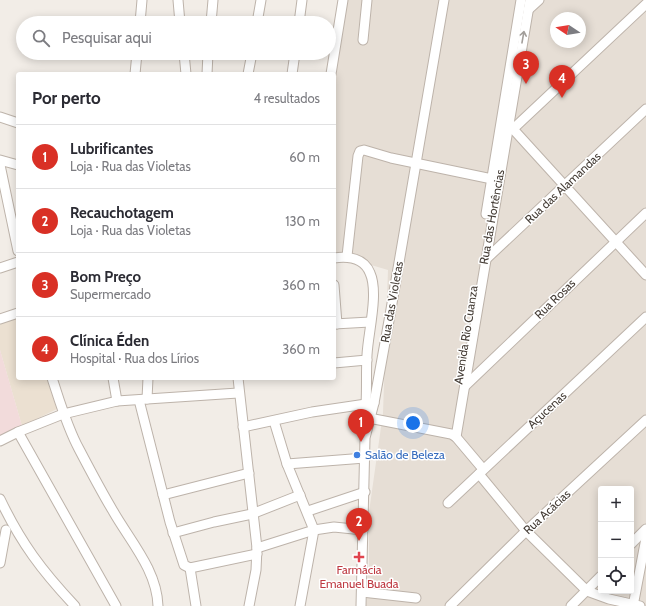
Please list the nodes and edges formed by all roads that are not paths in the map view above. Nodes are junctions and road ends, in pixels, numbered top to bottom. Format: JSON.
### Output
{"nodes":[{"id":1,"x":142,"y":0,"type":"edge"},
{"id":2,"x":178,"y":0,"type":"edge"},
{"id":3,"x":213,"y":0,"type":"edge"},
{"id":4,"x":261,"y":0,"type":"edge"},
{"id":5,"x":302,"y":0,"type":"edge"},
{"id":6,"x":343,"y":0,"type":"edge"},
{"id":7,"x":367,"y":0,"type":"edge"},
{"id":8,"x":444,"y":0,"type":"edge"},
{"id":9,"x":521,"y":0,"type":"edge"},
{"id":10,"x":530,"y":0,"type":"edge"},
{"id":11,"x":539,"y":0,"type":"edge"},
{"id":12,"x":646,"y":4,"type":"edge"},
{"id":13,"x":528,"y":10,"type":"junction"},
{"id":14,"x":141,"y":16,"type":"edge"},
{"id":15,"x":179,"y":16,"type":"edge"},
{"id":16,"x":212,"y":16,"type":"edge"},
{"id":17,"x":258,"y":16,"type":"edge"},
{"id":18,"x":300,"y":16,"type":"edge"},
{"id":19,"x":363,"y":40,"type":"dead end"},
{"id":20,"x":336,"y":43,"type":"edge"},
{"id":21,"x":136,"y":60,"type":"edge"},
{"id":22,"x":185,"y":60,"type":"edge"},
{"id":23,"x":208,"y":60,"type":"edge"},
{"id":24,"x":251,"y":60,"type":"edge"},
{"id":25,"x":294,"y":60,"type":"edge"},
{"id":26,"x":333,"y":60,"type":"edge"},
{"id":27,"x":135,"y":72,"type":"edge"},
{"id":28,"x":186,"y":72,"type":"edge"},
{"id":29,"x":207,"y":72,"type":"edge"},
{"id":30,"x":248,"y":72,"type":"edge"},
{"id":31,"x":292,"y":72,"type":"edge"},
{"id":32,"x":331,"y":72,"type":"edge"},
{"id":33,"x":646,"y":109,"type":"edge"},
{"id":34,"x":0,"y":117,"type":"edge"},
{"id":35,"x":508,"y":121,"type":"junction"},
{"id":36,"x":16,"y":122,"type":"edge"},
{"id":37,"x":0,"y":160,"type":"edge"},
{"id":38,"x":415,"y":163,"type":"junction"},
{"id":39,"x":16,"y":164,"type":"edge"},
{"id":40,"x":0,"y":165,"type":"edge"},
{"id":41,"x":492,"y":179,"type":"junction"},
{"id":42,"x":565,"y":186,"type":"junction"},
{"id":43,"x":4,"y":204,"type":"edge"},
{"id":44,"x":646,"y":213,"type":"edge"},
{"id":45,"x":616,"y":241,"type":"junction"},
{"id":46,"x":16,"y":243,"type":"edge"},
{"id":47,"x":347,"y":256,"type":"junction"},
{"id":48,"x":336,"y":258,"type":"edge"},
{"id":49,"x":16,"y":263,"type":"edge"},
{"id":50,"x":481,"y":263,"type":"junction"},
{"id":51,"x":0,"y":268,"type":"edge"},
{"id":52,"x":646,"y":275,"type":"edge"},
{"id":53,"x":373,"y":308,"type":"junction"},
{"id":54,"x":16,"y":314,"type":"edge"},
{"id":55,"x":390,"y":315,"type":"junction"},
{"id":56,"x":646,"y":317,"type":"edge"},
{"id":57,"x":0,"y":319,"type":"edge"},
{"id":58,"x":370,"y":322,"type":"junction"},
{"id":59,"x":336,"y":324,"type":"edge"},
{"id":60,"x":383,"y":351,"type":"junction"},
{"id":61,"x":367,"y":358,"type":"junction"},
{"id":62,"x":336,"y":363,"type":"edge"},
{"id":63,"x":53,"y":380,"type":"edge"},
{"id":64,"x":113,"y":380,"type":"edge"},
{"id":65,"x":148,"y":380,"type":"edge"},
{"id":66,"x":238,"y":380,"type":"edge"},
{"id":67,"x":464,"y":386,"type":"junction"},
{"id":68,"x":238,"y":393,"type":"junction"},
{"id":69,"x":143,"y":400,"type":"junction"},
{"id":70,"x":117,"y":401,"type":"junction"},
{"id":71,"x":370,"y":404,"type":"junction"},
{"id":72,"x":64,"y":414,"type":"junction"},
{"id":73,"x":369,"y":418,"type":"junction"},
{"id":74,"x":646,"y":420,"type":"edge"},
{"id":75,"x":274,"y":421,"type":"junction"},
{"id":76,"x":243,"y":427,"type":"junction"},
{"id":77,"x":18,"y":432,"type":"junction"},
{"id":78,"x":454,"y":435,"type":"junction"},
{"id":79,"x":0,"y":441,"type":"edge"},
{"id":80,"x":365,"y":458,"type":"junction"},
{"id":81,"x":287,"y":464,"type":"junction"},
{"id":82,"x":481,"y":472,"type":"junction"},
{"id":83,"x":249,"y":473,"type":"junction"},
{"id":84,"x":365,"y":492,"type":"junction"},
{"id":85,"x":163,"y":495,"type":"junction"},
{"id":86,"x":300,"y":495,"type":"junction"},
{"id":87,"x":0,"y":499,"type":"edge"},
{"id":88,"x":448,"y":503,"type":"dead end"},
{"id":89,"x":308,"y":511,"type":"junction"},
{"id":90,"x":252,"y":514,"type":"junction"},
{"id":91,"x":646,"y":529,"type":"edge"},
{"id":92,"x":314,"y":530,"type":"junction"},
{"id":93,"x":363,"y":530,"type":"junction"},
{"id":94,"x":7,"y":531,"type":"edge"},
{"id":95,"x":526,"y":531,"type":"junction"},
{"id":96,"x":174,"y":533,"type":"junction"},
{"id":97,"x":646,"y":538,"type":"edge"},
{"id":98,"x":634,"y":541,"type":"edge"},
{"id":99,"x":257,"y":551,"type":"junction"},
{"id":100,"x":0,"y":562,"type":"edge"},
{"id":101,"x":190,"y":568,"type":"junction"},
{"id":102,"x":598,"y":579,"type":"edge"},
{"id":103,"x":586,"y":591,"type":"junction"},
{"id":104,"x":362,"y":592,"type":"junction"},
{"id":105,"x":416,"y":598,"type":"dead end"},
{"id":106,"x":75,"y":606,"type":"edge"},
{"id":107,"x":116,"y":606,"type":"edge"},
{"id":108,"x":158,"y":606,"type":"edge"},
{"id":109,"x":196,"y":606,"type":"edge"},
{"id":110,"x":249,"y":606,"type":"edge"},
{"id":111,"x":300,"y":606,"type":"edge"},
{"id":112,"x":361,"y":606,"type":"edge"},
{"id":113,"x":450,"y":606,"type":"edge"},
{"id":114,"x":571,"y":606,"type":"edge"},
{"id":115,"x":635,"y":606,"type":"edge"}],
"edges":[{"from":1,"to":14,"type":"street"},
{"from":2,"to":15,"type":"street"},
{"from":3,"to":16,"type":"street"},
{"from":4,"to":17,"type":"street"},
{"from":5,"to":18,"type":"street"},
{"from":6,"to":20,"type":"street"},
{"from":7,"to":19,"type":"street"},
{"from":8,"to":38,"type":"street","name":"Rua das Violetas"},
{"from":9,"to":35,"type":"street","name":"Avenida Rio Cuanza"},
{"from":10,"to":13,"type":"street","name":"Rua das Hortências"},
{"from":11,"to":13,"type":"street"},
{"from":12,"to":35,"type":"street"},
{"from":35,"to":13,"type":"street","name":"Rua das Hortências","one_way":true},
{"from":21,"to":27,"type":"street"},
{"from":22,"to":28,"type":"street"},
{"from":23,"to":29,"type":"street"},
{"from":24,"to":30,"type":"street"},
{"from":25,"to":31,"type":"street"},
{"from":26,"to":32,"type":"street"},
{"from":33,"to":42,"type":"street","name":"Rua das Alamandas"},
{"from":34,"to":36,"type":"street"},
{"from":35,"to":41,"type":"street","name":"Avenida Rio Cuanza"},
{"from":35,"to":42,"type":"street"},
{"from":35,"to":50,"type":"street","name":"Rua das Hortências"},
{"from":37,"to":39,"type":"street"},
{"from":38,"to":41,"type":"street"},
{"from":38,"to":47,"type":"street"},
{"from":38,"to":55,"type":"street","name":"Rua das Violetas"},
{"from":40,"to":43,"type":"street"},
{"from":41,"to":50,"type":"street","name":"Avenida Rio Cuanza"},
{"from":42,"to":45,"type":"street"},
{"from":42,"to":50,"type":"street","name":"Rua das Alamandas"},
{"from":43,"to":46,"type":"street"},
{"from":44,"to":45,"type":"street","name":"Rua Rosas"},
{"from":45,"to":52,"type":"street"},
{"from":45,"to":67,"type":"street","name":"Rua Rosas"},
{"from":47,"to":48,"type":"street"},
{"from":47,"to":53,"type":"street"},
{"from":49,"to":51,"type":"street"},
{"from":50,"to":67,"type":"street","name":"Rua das Hortências"},
{"from":50,"to":78,"type":"street","name":"Avenida Rio Cuanza"},
{"from":53,"to":55,"type":"street"},
{"from":53,"to":58,"type":"street"},
{"from":54,"to":57,"type":"street"},
{"from":55,"to":60,"type":"street","name":"Rua das Violetas"},
{"from":56,"to":82,"type":"street","name":"Açucenas"},
{"from":58,"to":59,"type":"street"},
{"from":58,"to":61,"type":"street"},
{"from":60,"to":61,"type":"street"},
{"from":60,"to":71,"type":"street","name":"Rua das Violetas"},
{"from":61,"to":62,"type":"street"},
{"from":61,"to":71,"type":"street"},
{"from":63,"to":72,"type":"street"},
{"from":64,"to":70,"type":"street"},
{"from":65,"to":69,"type":"street"},
{"from":66,"to":68,"type":"street"},
{"from":67,"to":78,"type":"street","name":"Rua das Hortências"},
{"from":68,"to":69,"type":"street"},
{"from":68,"to":76,"type":"street"},
{"from":69,"to":70,"type":"street"},
{"from":69,"to":85,"type":"street"},
{"from":70,"to":72,"type":"street"},
{"from":71,"to":73,"type":"street"},
{"from":71,"to":75,"type":"street"},
{"from":72,"to":77,"type":"street"},
{"from":72,"to":108,"type":"street"},
{"from":73,"to":78,"type":"street"},
{"from":73,"to":80,"type":"street"},
{"from":74,"to":95,"type":"street","name":"Rua Acácias"},
{"from":75,"to":76,"type":"street"},
{"from":75,"to":81,"type":"street"},
{"from":76,"to":83,"type":"street"},
{"from":77,"to":79,"type":"street"},
{"from":77,"to":107,"type":"street"},
{"from":78,"to":82,"type":"street"},
{"from":80,"to":81,"type":"street"},
{"from":80,"to":84,"type":"street"},
{"from":81,"to":86,"type":"street"},
{"from":82,"to":88,"type":"street","name":"Açucenas"},
{"from":82,"to":95,"type":"street"},
{"from":83,"to":85,"type":"street"},
{"from":83,"to":90,"type":"street"},
{"from":84,"to":89,"type":"street"},
{"from":84,"to":93,"type":"street"},
{"from":85,"to":96,"type":"street"},
{"from":86,"to":89,"type":"street"},
{"from":86,"to":90,"type":"street"},
{"from":87,"to":94,"type":"street"},
{"from":89,"to":92,"type":"street"},
{"from":90,"to":96,"type":"street"},
{"from":90,"to":99,"type":"street"},
{"from":91,"to":98,"type":"street"},
{"from":92,"to":93,"type":"street"},
{"from":92,"to":99,"type":"street"},
{"from":92,"to":111,"type":"street"},
{"from":93,"to":104,"type":"street"},
{"from":94,"to":100,"type":"street"},
{"from":94,"to":106,"type":"street"},
{"from":95,"to":103,"type":"street"},
{"from":95,"to":113,"type":"street","name":"Rua Acácias"},
{"from":96,"to":101,"type":"street"},
{"from":97,"to":115,"type":"street"},
{"from":99,"to":101,"type":"street"},
{"from":99,"to":110,"type":"street"},
{"from":101,"to":109,"type":"street"},
{"from":102,"to":103,"type":"street"},
{"from":103,"to":114,"type":"street"},
{"from":103,"to":115,"type":"street"},
{"from":104,"to":105,"type":"street"},
{"from":104,"to":112,"type":"street"}]}
